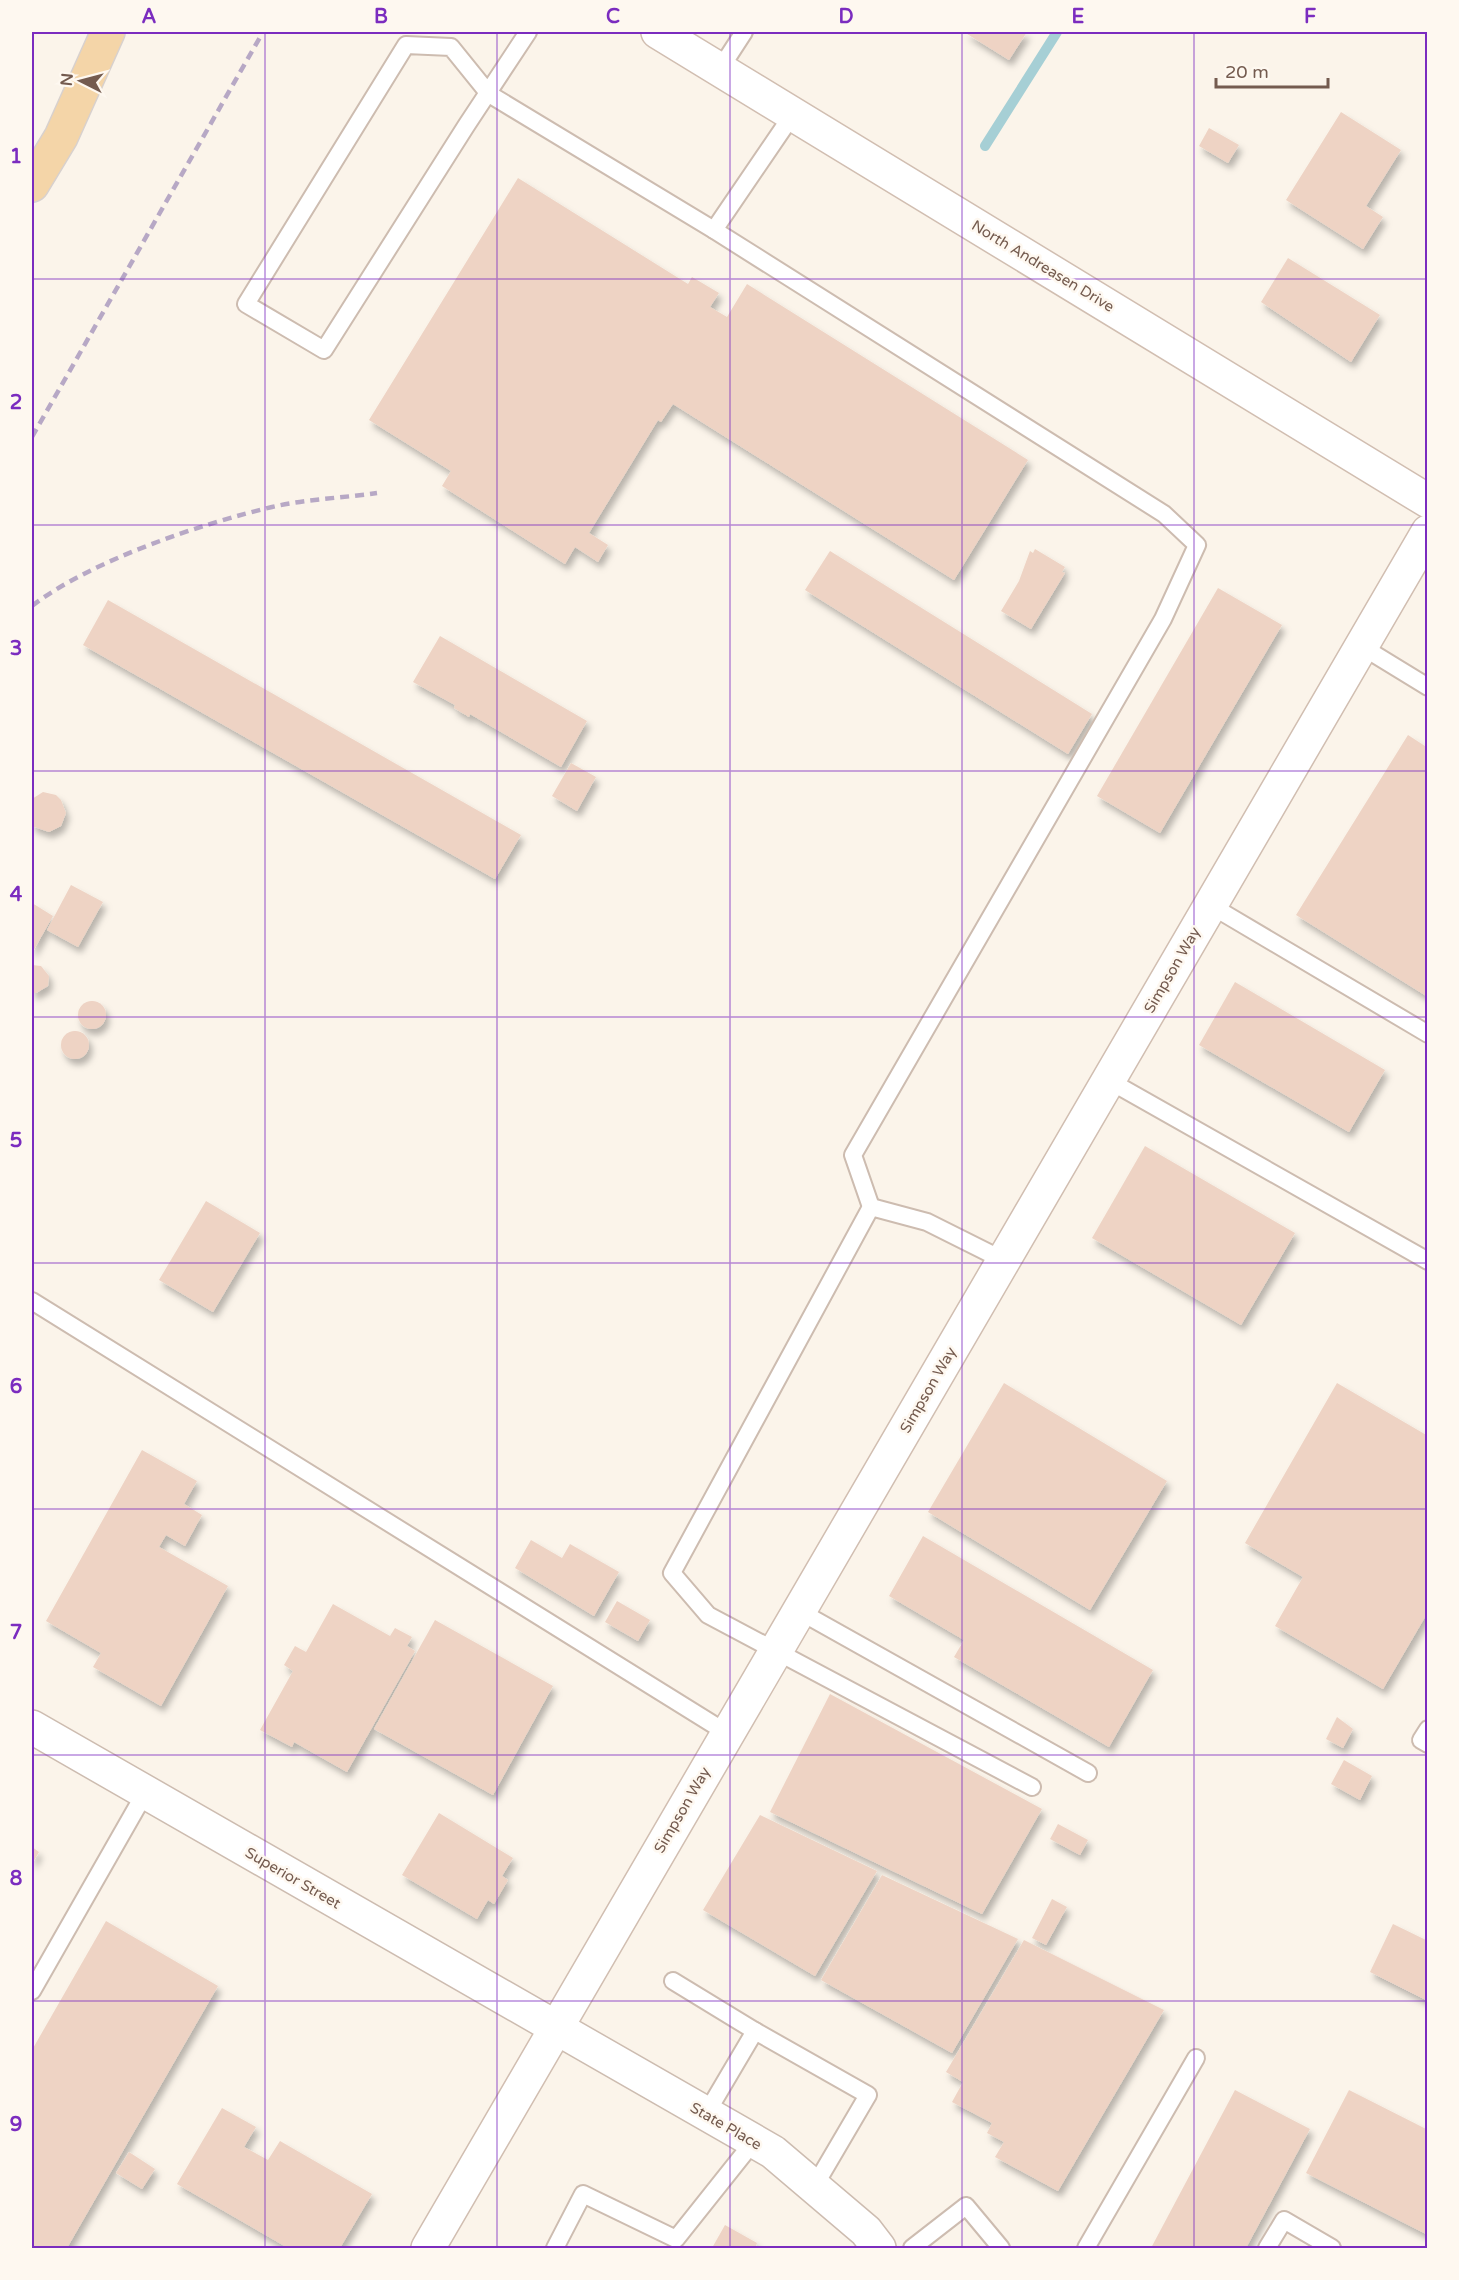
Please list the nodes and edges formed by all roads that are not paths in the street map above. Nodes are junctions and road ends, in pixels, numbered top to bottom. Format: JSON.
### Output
{"nodes":[{"id":1,"x":108,"y":32,"type":"edge"},
{"id":2,"x":528,"y":32,"type":"edge"},
{"id":3,"x":658,"y":32,"type":"edge"},
{"id":4,"x":744,"y":32,"type":"edge"},
{"id":5,"x":720,"y":69,"type":"junction"},
{"id":6,"x":489,"y":94,"type":"junction"},
{"id":7,"x":793,"y":114,"type":"junction"},
{"id":8,"x":32,"y":185,"type":"edge"},
{"id":9,"x":714,"y":230,"type":"junction"},
{"id":10,"x":1428,"y":501,"type":"edge"},
{"id":11,"x":1428,"y":532,"type":"edge"},
{"id":12,"x":1361,"y":646,"type":"junction"},
{"id":13,"x":1428,"y":687,"type":"edge"},
{"id":14,"x":1210,"y":905,"type":"junction"},
{"id":15,"x":1428,"y":1034,"type":"edge"},
{"id":16,"x":1108,"y":1080,"type":"junction"},
{"id":17,"x":871,"y":1207,"type":"junction"},
{"id":18,"x":1003,"y":1260,"type":"junction"},
{"id":19,"x":1428,"y":1262,"type":"edge"},
{"id":20,"x":32,"y":1301,"type":"edge"},
{"id":21,"x":800,"y":1611,"type":"junction"},
{"id":22,"x":775,"y":1650,"type":"junction"},
{"id":23,"x":32,"y":1727,"type":"edge"},
{"id":24,"x":1428,"y":1729,"type":"edge"},
{"id":25,"x":727,"y":1733,"type":"junction"},
{"id":26,"x":1428,"y":1744,"type":"edge"},
{"id":27,"x":1088,"y":1773,"type":"dead end"},
{"id":28,"x":1032,"y":1787,"type":"dead end"},
{"id":29,"x":145,"y":1793,"type":"junction"},
{"id":30,"x":674,"y":1981,"type":"dead end"},
{"id":31,"x":32,"y":1991,"type":"edge"},
{"id":32,"x":554,"y":2029,"type":"junction"},
{"id":33,"x":755,"y":2031,"type":"junction"},
{"id":34,"x":1196,"y":2058,"type":"dead end"},
{"id":35,"x":706,"y":2114,"type":"junction"},
{"id":36,"x":754,"y":2141,"type":"junction"},
{"id":37,"x":814,"y":2187,"type":"junction"},
{"id":38,"x":428,"y":2248,"type":"edge"},
{"id":39,"x":555,"y":2248,"type":"edge"},
{"id":40,"x":879,"y":2248,"type":"edge"},
{"id":41,"x":912,"y":2248,"type":"edge"},
{"id":42,"x":1001,"y":2248,"type":"edge"},
{"id":43,"x":1086,"y":2248,"type":"edge"},
{"id":44,"x":1267,"y":2248,"type":"edge"},
{"id":45,"x":1332,"y":2248,"type":"edge"}],
"edges":[{"from":1,"to":8,"type":"main road"},
{"from":2,"to":6,"type":"lane"},
{"from":3,"to":5,"type":"street","name":"North Andreasen Drive"},
{"from":4,"to":5,"type":"lane"},
{"from":5,"to":7,"type":"street","name":"North Andreasen Drive"},
{"from":6,"to":6,"type":"lane"},
{"from":6,"to":9,"type":"lane"},
{"from":7,"to":9,"type":"lane"},
{"from":7,"to":10,"type":"street","name":"North Andreasen Drive"},
{"from":9,"to":17,"type":"lane"},
{"from":11,"to":12,"type":"street","name":"Simpson Way"},
{"from":12,"to":13,"type":"lane"},
{"from":12,"to":14,"type":"street","name":"Simpson Way"},
{"from":14,"to":15,"type":"lane"},
{"from":14,"to":16,"type":"street","name":"Simpson Way"},
{"from":16,"to":18,"type":"street","name":"Simpson Way"},
{"from":16,"to":19,"type":"lane"},
{"from":17,"to":18,"type":"lane"},
{"from":17,"to":22,"type":"lane"},
{"from":18,"to":21,"type":"street","name":"Simpson Way"},
{"from":20,"to":25,"type":"lane"},
{"from":21,"to":22,"type":"street","name":"Simpson Way"},
{"from":21,"to":27,"type":"lane"},
{"from":22,"to":25,"type":"street","name":"Simpson Way"},
{"from":22,"to":28,"type":"lane"},
{"from":23,"to":29,"type":"street","name":"Superior Street"},
{"from":24,"to":26,"type":"lane"},
{"from":25,"to":32,"type":"street","name":"Simpson Way"},
{"from":29,"to":31,"type":"lane"},
{"from":29,"to":32,"type":"street","name":"Superior Street"},
{"from":30,"to":33,"type":"lane"},
{"from":32,"to":35,"type":"street","name":"State Place"},
{"from":32,"to":38,"type":"street","name":"Simpson Way"},
{"from":33,"to":35,"type":"lane"},
{"from":33,"to":37,"type":"lane"},
{"from":34,"to":43,"type":"lane"},
{"from":35,"to":36,"type":"street","name":"State Place"},
{"from":36,"to":37,"type":"street","name":"State Place"},
{"from":36,"to":39,"type":"lane"},
{"from":37,"to":40,"type":"street","name":"State Place"},
{"from":41,"to":42,"type":"lane"},
{"from":44,"to":45,"type":"lane"}]}
